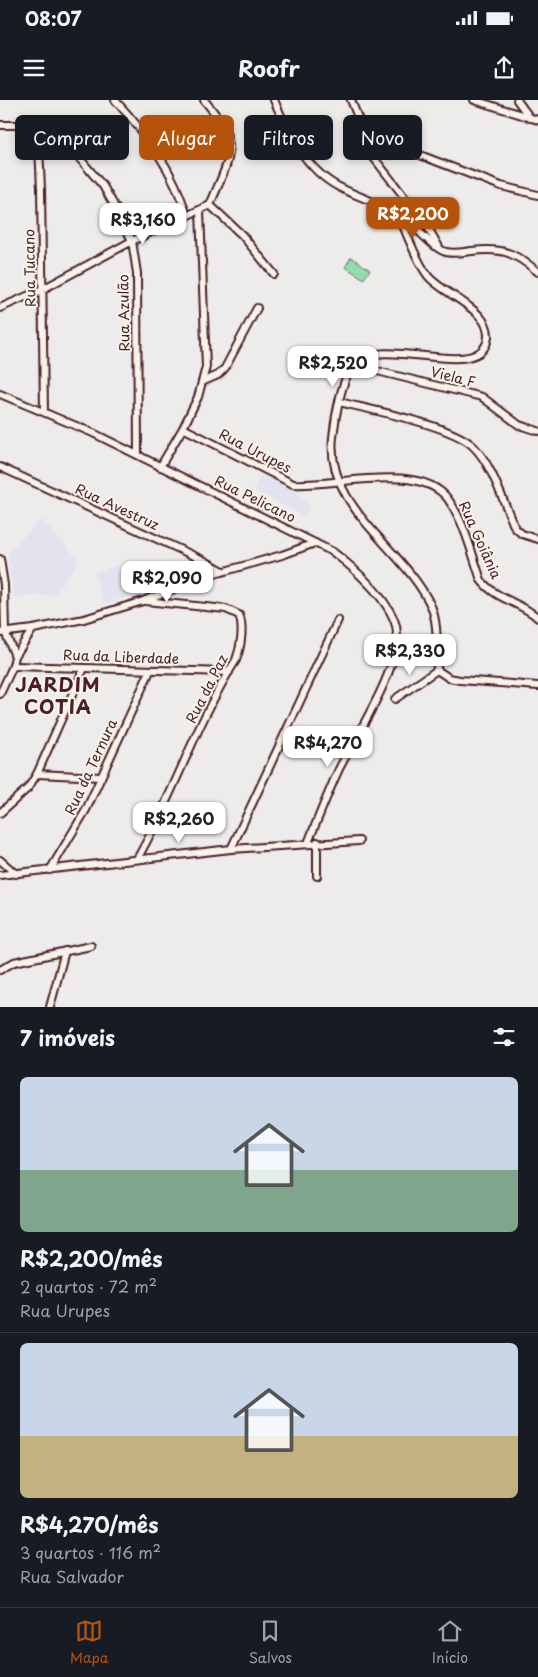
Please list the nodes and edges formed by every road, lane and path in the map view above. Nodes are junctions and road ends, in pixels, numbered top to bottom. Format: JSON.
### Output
{"nodes":[{"id":1,"x":114,"y":100,"type":"edge"},
{"id":2,"x":204,"y":100,"type":"edge"},
{"id":3,"x":274,"y":100,"type":"edge"},
{"id":4,"x":351,"y":100,"type":"edge"},
{"id":5,"x":474,"y":100,"type":"edge"},
{"id":6,"x":517,"y":100,"type":"edge"},
{"id":7,"x":357,"y":115,"type":"edge"},
{"id":8,"x":530,"y":118,"type":"junction"},
{"id":9,"x":538,"y":120,"type":"edge"},
{"id":10,"x":0,"y":125,"type":"edge"},
{"id":11,"x":15,"y":125,"type":"edge"},
{"id":12,"x":422,"y":156,"type":"edge"},
{"id":13,"x":39,"y":160,"type":"edge"},
{"id":14,"x":81,"y":160,"type":"edge"},
{"id":15,"x":376,"y":160,"type":"edge"},
{"id":16,"x":538,"y":195,"type":"edge"},
{"id":17,"x":210,"y":205,"type":"junction"},
{"id":18,"x":200,"y":211,"type":"junction"},
{"id":19,"x":398,"y":214,"type":"junction"},
{"id":20,"x":187,"y":217,"type":"junction"},
{"id":21,"x":132,"y":242,"type":"junction"},
{"id":22,"x":440,"y":250,"type":"junction"},
{"id":23,"x":538,"y":272,"type":"edge"},
{"id":24,"x":274,"y":274,"type":"dead end"},
{"id":25,"x":43,"y":289,"type":"junction"},
{"id":26,"x":0,"y":308,"type":"edge"},
{"id":27,"x":258,"y":308,"type":"dead end"},
{"id":28,"x":354,"y":365,"type":"junction"},
{"id":29,"x":202,"y":382,"type":"junction"},
{"id":30,"x":0,"y":394,"type":"edge"},
{"id":31,"x":339,"y":402,"type":"junction"},
{"id":32,"x":44,"y":411,"type":"junction"},
{"id":33,"x":183,"y":428,"type":"junction"},
{"id":34,"x":538,"y":431,"type":"edge"},
{"id":35,"x":138,"y":455,"type":"junction"},
{"id":36,"x":0,"y":467,"type":"edge"},
{"id":37,"x":160,"y":467,"type":"junction"},
{"id":38,"x":338,"y":483,"type":"junction"},
{"id":39,"x":538,"y":538,"type":"edge"},
{"id":40,"x":315,"y":543,"type":"junction"},
{"id":41,"x":0,"y":559,"type":"edge"},
{"id":42,"x":203,"y":560,"type":"junction"},
{"id":43,"x":223,"y":571,"type":"junction"},
{"id":44,"x":204,"y":577,"type":"junction"},
{"id":45,"x":144,"y":601,"type":"junction"},
{"id":46,"x":538,"y":618,"type":"edge"},
{"id":47,"x":338,"y":620,"type":"dead end"},
{"id":48,"x":33,"y":629,"type":"junction"},
{"id":49,"x":2,"y":632,"type":"edge"},
{"id":50,"x":15,"y":656,"type":"junction"},
{"id":51,"x":13,"y":666,"type":"junction"},
{"id":52,"x":84,"y":668,"type":"junction"},
{"id":53,"x":437,"y":670,"type":"junction"},
{"id":54,"x":150,"y":671,"type":"junction"},
{"id":55,"x":229,"y":672,"type":"junction"},
{"id":56,"x":538,"y":686,"type":"edge"},
{"id":57,"x":0,"y":694,"type":"edge"},
{"id":58,"x":395,"y":699,"type":"dead end"},
{"id":59,"x":37,"y":774,"type":"junction"},
{"id":60,"x":101,"y":777,"type":"junction"},
{"id":61,"x":0,"y":813,"type":"edge"},
{"id":62,"x":359,"y":841,"type":"dead end"},
{"id":63,"x":317,"y":842,"type":"junction"},
{"id":64,"x":308,"y":843,"type":"junction"},
{"id":65,"x":231,"y":849,"type":"junction"},
{"id":66,"x":137,"y":859,"type":"junction"},
{"id":67,"x":0,"y":860,"type":"edge"},
{"id":68,"x":50,"y":870,"type":"junction"},
{"id":69,"x":16,"y":874,"type":"junction"},
{"id":70,"x":0,"y":875,"type":"edge"},
{"id":71,"x":317,"y":876,"type":"dead end"},
{"id":72,"x":91,"y":946,"type":"dead end"},
{"id":73,"x":65,"y":951,"type":"junction"},
{"id":74,"x":0,"y":970,"type":"edge"},
{"id":75,"x":50,"y":1007,"type":"edge"}],
"edges":[{"from":1,"to":20,"type":"street"},
{"from":2,"to":17,"type":"street"},
{"from":3,"to":19,"type":"street"},
{"from":4,"to":7,"type":"street"},
{"from":5,"to":8,"type":"street"},
{"from":6,"to":8,"type":"street"},
{"from":8,"to":9,"type":"street"},
{"from":10,"to":11,"type":"street"},
{"from":12,"to":16,"type":"street"},
{"from":13,"to":25,"type":"street","name":"Rua Tucano"},
{"from":14,"to":21,"type":"street","name":"Rua Azulão"},
{"from":15,"to":22,"type":"street"},
{"from":17,"to":18,"type":"street"},
{"from":17,"to":24,"type":"street"},
{"from":18,"to":20,"type":"street"},
{"from":18,"to":29,"type":"street"},
{"from":19,"to":22,"type":"street"},
{"from":19,"to":28,"type":"street"},
{"from":20,"to":21,"type":"street"},
{"from":21,"to":25,"type":"street"},
{"from":21,"to":35,"type":"street","name":"Rua Azulão"},
{"from":22,"to":23,"type":"street"},
{"from":25,"to":26,"type":"street"},
{"from":25,"to":32,"type":"street","name":"Rua Tucano"},
{"from":27,"to":29,"type":"street"},
{"from":28,"to":31,"type":"street"},
{"from":28,"to":34,"type":"street","name":"Viela F"},
{"from":29,"to":33,"type":"street"},
{"from":30,"to":32,"type":"street","name":"Rua Pelicano"},
{"from":31,"to":38,"type":"street"},
{"from":31,"to":39,"type":"street"},
{"from":32,"to":35,"type":"street","name":"Rua Pelicano"},
{"from":33,"to":37,"type":"street"},
{"from":33,"to":38,"type":"street","name":"Rua Urupes"},
{"from":35,"to":37,"type":"street","name":"Rua Pelicano"},
{"from":36,"to":42,"type":"street","name":"Rua Avestruz"},
{"from":37,"to":40,"type":"street","name":"Rua Pelicano"},
{"from":38,"to":46,"type":"street","name":"Rua Goiânia"},
{"from":38,"to":53,"type":"street"},
{"from":40,"to":43,"type":"street"},
{"from":40,"to":64,"type":"street","name":"Rua Pelicano"},
{"from":41,"to":49,"type":"street"},
{"from":42,"to":43,"type":"street","name":"Rua Avestruz"},
{"from":42,"to":44,"type":"street"},
{"from":43,"to":44,"type":"street"},
{"from":44,"to":45,"type":"street"},
{"from":45,"to":48,"type":"street"},
{"from":45,"to":55,"type":"street","name":"Rua da Paz"},
{"from":47,"to":65,"type":"street"},
{"from":48,"to":49,"type":"street"},
{"from":48,"to":50,"type":"street"},
{"from":49,"to":50,"type":"street"},
{"from":50,"to":51,"type":"street"},
{"from":51,"to":52,"type":"street","name":"Rua da Liberdade"},
{"from":51,"to":57,"type":"street"},
{"from":52,"to":54,"type":"street","name":"Rua da Liberdade"},
{"from":52,"to":59,"type":"street"},
{"from":53,"to":56,"type":"street"},
{"from":53,"to":58,"type":"street"},
{"from":54,"to":55,"type":"street","name":"Rua da Liberdade"},
{"from":54,"to":60,"type":"street","name":"Rua da Ternura"},
{"from":55,"to":66,"type":"street","name":"Rua da Paz"},
{"from":59,"to":60,"type":"street"},
{"from":59,"to":61,"type":"street"},
{"from":60,"to":68,"type":"street","name":"Rua da Ternura"},
{"from":62,"to":63,"type":"street"},
{"from":63,"to":64,"type":"street"},
{"from":63,"to":71,"type":"street"},
{"from":64,"to":65,"type":"street"},
{"from":65,"to":66,"type":"street"},
{"from":66,"to":68,"type":"street"},
{"from":67,"to":69,"type":"street"},
{"from":68,"to":69,"type":"street"},
{"from":69,"to":70,"type":"street"},
{"from":72,"to":73,"type":"street"},
{"from":73,"to":74,"type":"street"},
{"from":73,"to":75,"type":"street"}]}
